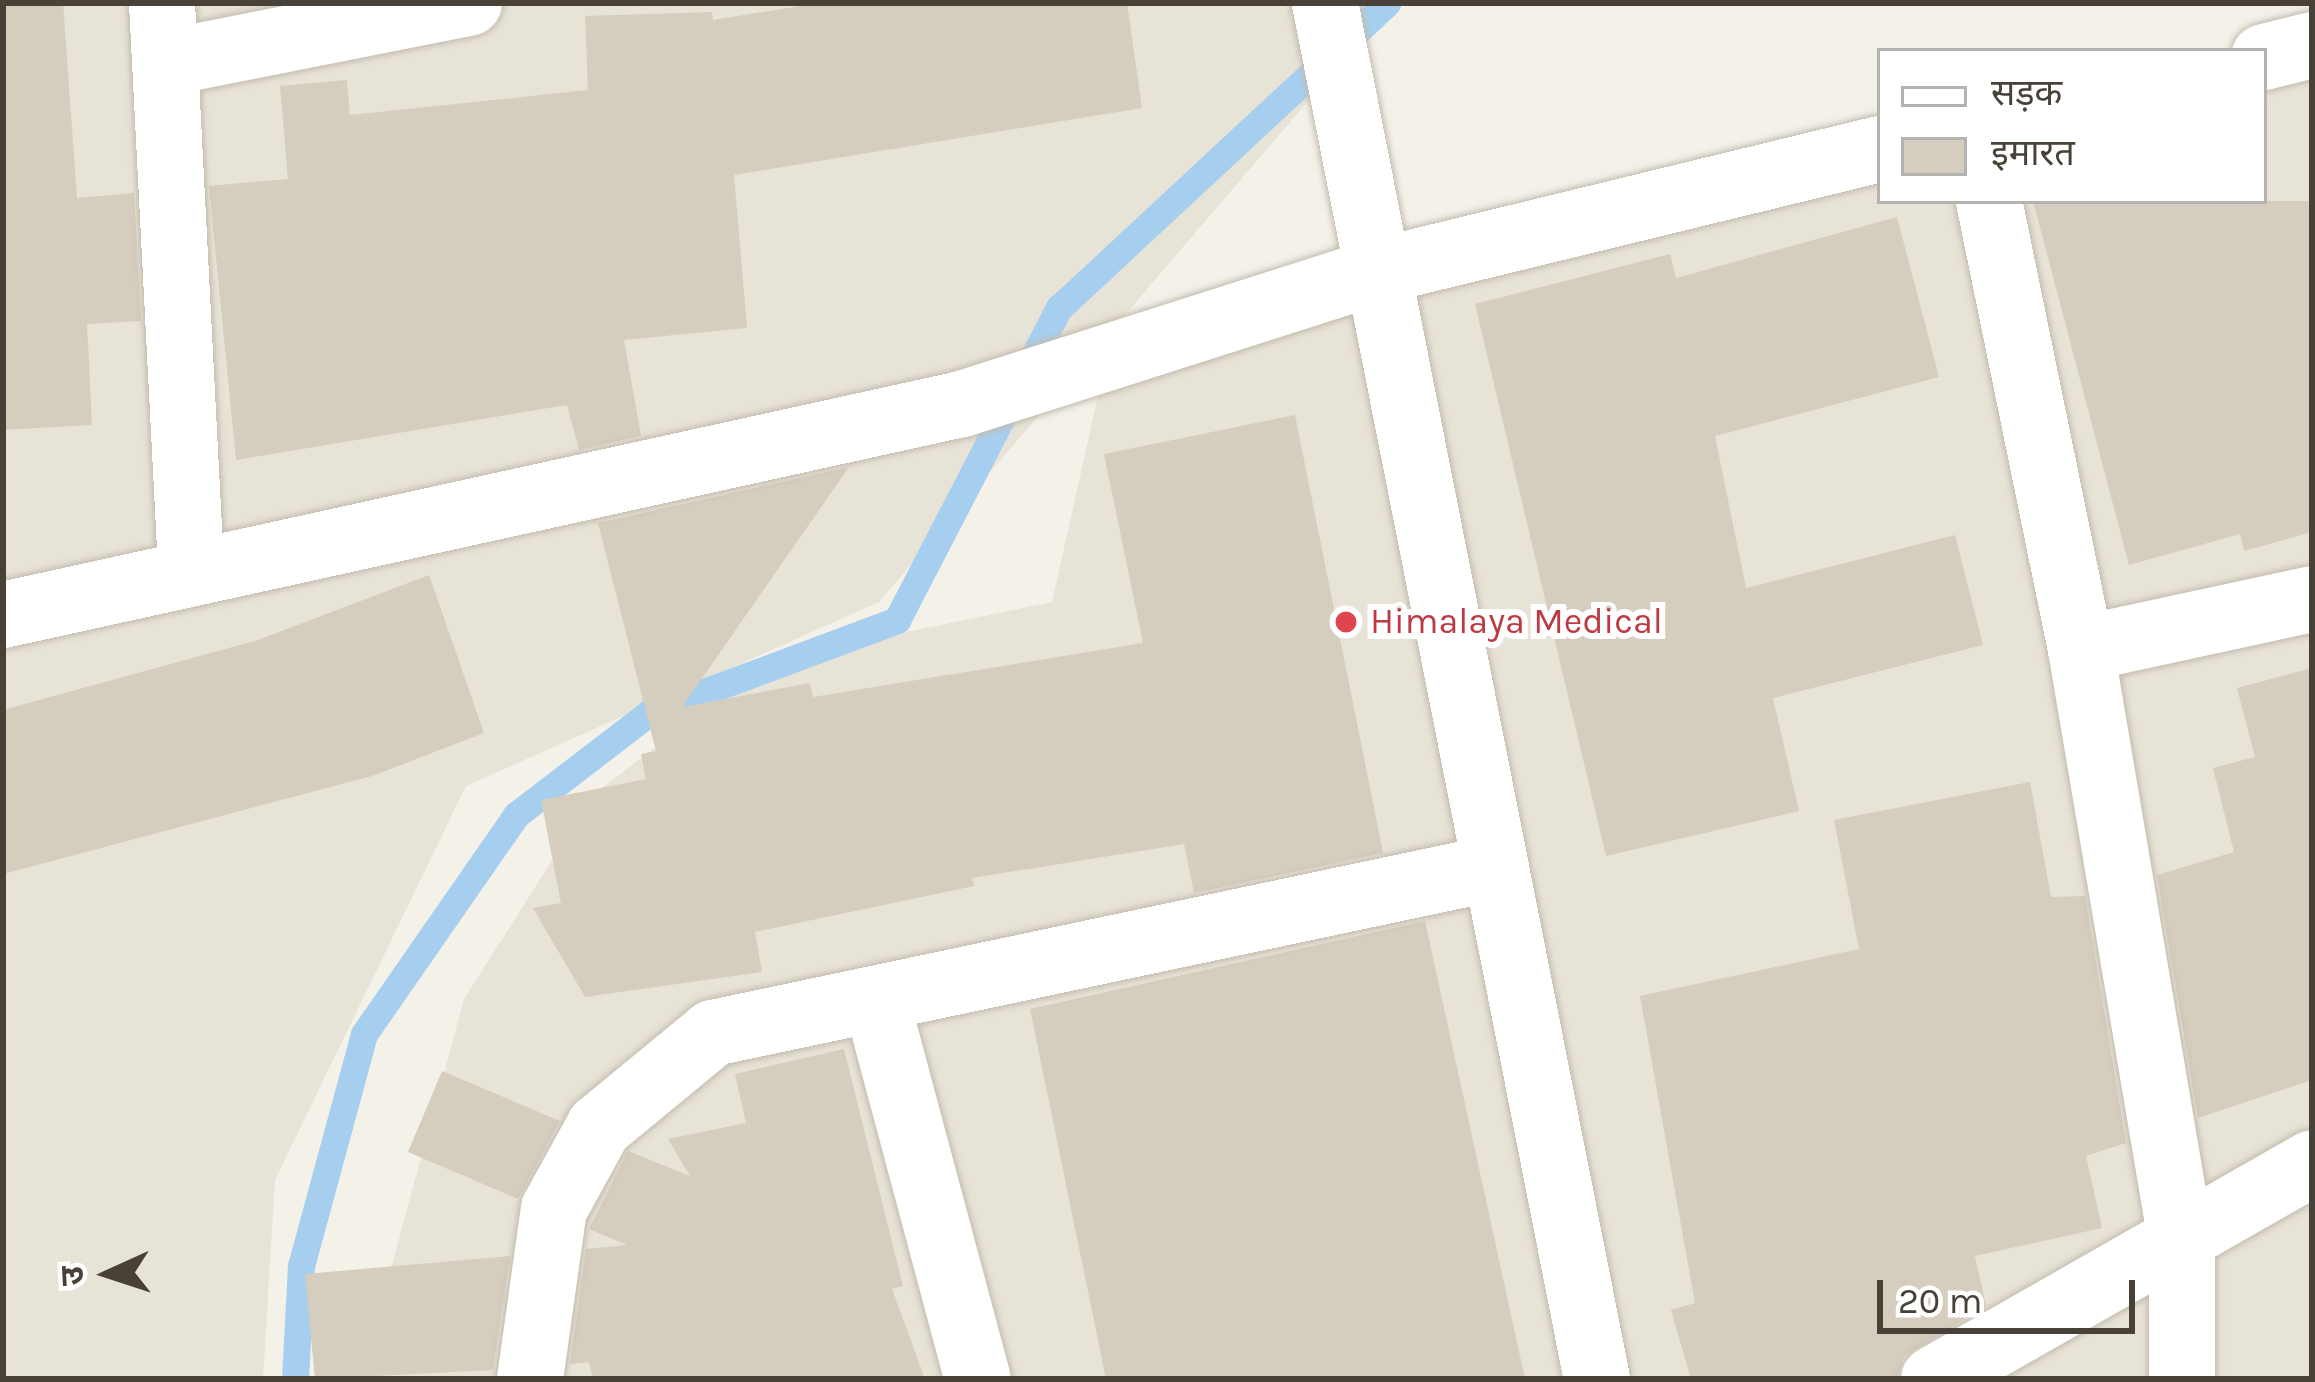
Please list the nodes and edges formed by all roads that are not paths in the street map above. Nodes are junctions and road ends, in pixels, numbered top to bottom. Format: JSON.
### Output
{"nodes":[{"id":1,"x":470,"y":3,"type":"edge"},
{"id":2,"x":1325,"y":3,"type":"edge"},
{"id":3,"x":163,"y":33,"type":"edge"},
{"id":4,"x":2312,"y":46,"type":"edge"},
{"id":5,"x":2267,"y":56,"type":"edge"},
{"id":6,"x":1877,"y":149,"type":"edge"},
{"id":7,"x":1990,"y":204,"type":"edge"},
{"id":8,"x":1379,"y":271,"type":"junction"},
{"id":9,"x":191,"y":568,"type":"junction"},
{"id":10,"x":2312,"y":599,"type":"edge"},
{"id":11,"x":3,"y":615,"type":"edge"},
{"id":12,"x":2081,"y":649,"type":"junction"},
{"id":13,"x":1493,"y":868,"type":"junction"},
{"id":14,"x":877,"y":1003,"type":"junction"},
{"id":15,"x":2312,"y":1163,"type":"edge"},
{"id":16,"x":2182,"y":1246,"type":"junction"},
{"id":17,"x":530,"y":1379,"type":"edge"},
{"id":18,"x":978,"y":1379,"type":"edge"},
{"id":19,"x":1597,"y":1379,"type":"edge"},
{"id":20,"x":1934,"y":1379,"type":"edge"},
{"id":21,"x":2182,"y":1379,"type":"edge"}],
"edges":[{"from":1,"to":3,"type":"street"},
{"from":2,"to":8,"type":"street"},
{"from":3,"to":9,"type":"street"},
{"from":4,"to":5,"type":"street"},
{"from":6,"to":8,"type":"street"},
{"from":7,"to":12,"type":"street"},
{"from":8,"to":9,"type":"street"},
{"from":8,"to":13,"type":"street"},
{"from":9,"to":11,"type":"street"},
{"from":10,"to":12,"type":"street"},
{"from":12,"to":16,"type":"street"},
{"from":13,"to":14,"type":"street"},
{"from":13,"to":19,"type":"street"},
{"from":14,"to":17,"type":"street"},
{"from":14,"to":18,"type":"street"},
{"from":15,"to":16,"type":"street"},
{"from":16,"to":20,"type":"street"},
{"from":16,"to":21,"type":"street"}]}
